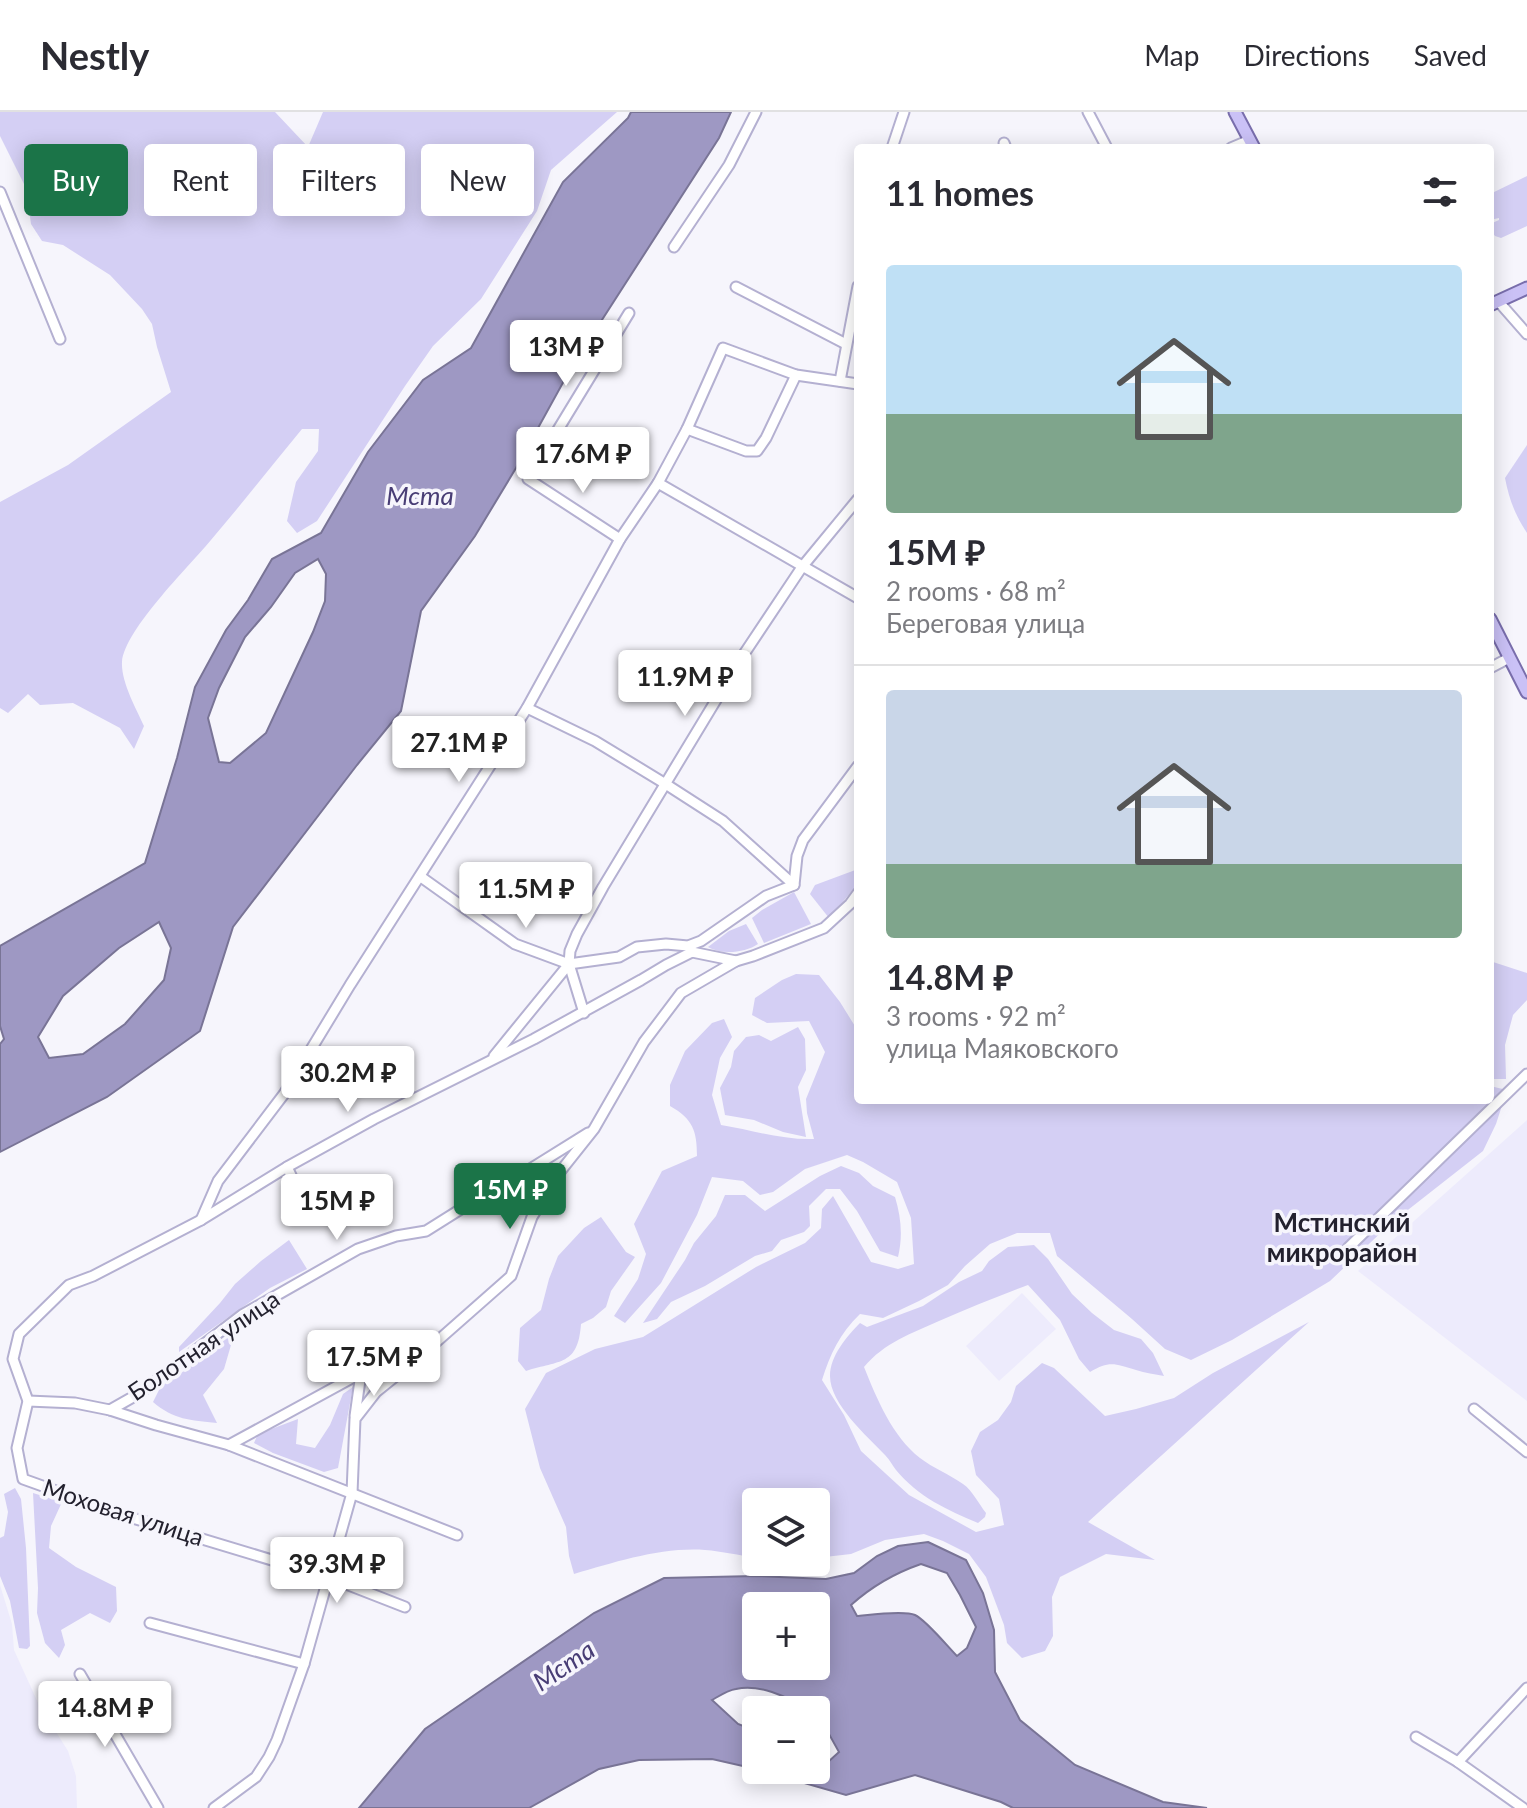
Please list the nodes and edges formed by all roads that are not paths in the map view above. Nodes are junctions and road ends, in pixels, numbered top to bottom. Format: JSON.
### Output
{"nodes":[{"id":1,"x":756,"y":112,"type":"edge"},
{"id":2,"x":904,"y":112,"type":"edge"},
{"id":3,"x":1088,"y":112,"type":"edge"},
{"id":4,"x":1235,"y":112,"type":"edge"},
{"id":5,"x":893,"y":144,"type":"edge"},
{"id":6,"x":1105,"y":144,"type":"edge"},
{"id":7,"x":1252,"y":144,"type":"edge"},
{"id":8,"x":0,"y":192,"type":"edge"},
{"id":9,"x":674,"y":247,"type":"dead end"},
{"id":10,"x":736,"y":287,"type":"dead end"},
{"id":11,"x":1527,"y":288,"type":"edge"},
{"id":12,"x":1494,"y":303,"type":"edge"},
{"id":13,"x":854,"y":305,"type":"edge"},
{"id":14,"x":629,"y":313,"type":"dead end"},
{"id":15,"x":1527,"y":334,"type":"edge"},
{"id":16,"x":60,"y":339,"type":"dead end"},
{"id":17,"x":846,"y":344,"type":"junction"},
{"id":18,"x":796,"y":375,"type":"junction"},
{"id":19,"x":840,"y":381,"type":"junction"},
{"id":20,"x":854,"y":383,"type":"edge"},
{"id":21,"x":687,"y":429,"type":"junction"},
{"id":22,"x":658,"y":483,"type":"junction"},
{"id":23,"x":854,"y":504,"type":"edge"},
{"id":24,"x":620,"y":539,"type":"junction"},
{"id":25,"x":802,"y":567,"type":"junction"},
{"id":26,"x":854,"y":596,"type":"edge"},
{"id":27,"x":1494,"y":627,"type":"edge"},
{"id":28,"x":1509,"y":658,"type":"junction"},
{"id":29,"x":1494,"y":666,"type":"edge"},
{"id":30,"x":1527,"y":692,"type":"edge"},
{"id":31,"x":527,"y":708,"type":"junction"},
{"id":32,"x":854,"y":771,"type":"edge"},
{"id":33,"x":664,"y":783,"type":"junction"},
{"id":34,"x":421,"y":877,"type":"junction"},
{"id":35,"x":794,"y":885,"type":"junction"},
{"id":36,"x":854,"y":898,"type":"edge"},
{"id":37,"x":736,"y":961,"type":"junction"},
{"id":38,"x":569,"y":964,"type":"junction"},
{"id":39,"x":584,"y":1013,"type":"junction"},
{"id":40,"x":490,"y":1061,"type":"junction"},
{"id":41,"x":1527,"y":1074,"type":"edge"},
{"id":42,"x":594,"y":1129,"type":"junction"},
{"id":43,"x":287,"y":1167,"type":"junction"},
{"id":44,"x":298,"y":1190,"type":"dead end"},
{"id":45,"x":201,"y":1220,"type":"junction"},
{"id":46,"x":1348,"y":1248,"type":"dead end"},
{"id":47,"x":409,"y":1366,"type":"junction"},
{"id":48,"x":361,"y":1373,"type":"junction"},
{"id":49,"x":28,"y":1401,"type":"junction"},
{"id":50,"x":1474,"y":1409,"type":"dead end"},
{"id":51,"x":110,"y":1410,"type":"junction"},
{"id":52,"x":355,"y":1419,"type":"junction"},
{"id":53,"x":229,"y":1445,"type":"junction"},
{"id":54,"x":1527,"y":1452,"type":"edge"},
{"id":55,"x":352,"y":1493,"type":"junction"},
{"id":56,"x":457,"y":1535,"type":"dead end"},
{"id":57,"x":328,"y":1577,"type":"junction"},
{"id":58,"x":405,"y":1607,"type":"dead end"},
{"id":59,"x":150,"y":1623,"type":"dead end"},
{"id":60,"x":304,"y":1664,"type":"junction"},
{"id":61,"x":80,"y":1674,"type":"dead end"},
{"id":62,"x":1527,"y":1688,"type":"edge"},
{"id":63,"x":1416,"y":1737,"type":"dead end"},
{"id":64,"x":1458,"y":1762,"type":"junction"},
{"id":65,"x":158,"y":1808,"type":"edge"},
{"id":66,"x":214,"y":1808,"type":"edge"},
{"id":67,"x":1523,"y":1808,"type":"edge"}],
"edges":[{"from":1,"to":9,"type":"street"},
{"from":2,"to":5,"type":"street"},
{"from":3,"to":6,"type":"street"},
{"from":4,"to":7,"type":"main road"},
{"from":8,"to":16,"type":"street"},
{"from":10,"to":17,"type":"street"},
{"from":11,"to":12,"type":"main road"},
{"from":12,"to":15,"type":"street"},
{"from":13,"to":17,"type":"street"},
{"from":14,"to":24,"type":"street"},
{"from":17,"to":19,"type":"street"},
{"from":18,"to":19,"type":"street"},
{"from":18,"to":21,"type":"street"},
{"from":18,"to":21,"type":"street"},
{"from":19,"to":20,"type":"street"},
{"from":21,"to":22,"type":"street"},
{"from":22,"to":24,"type":"street"},
{"from":22,"to":25,"type":"street"},
{"from":23,"to":25,"type":"street"},
{"from":24,"to":31,"type":"street"},
{"from":25,"to":26,"type":"street"},
{"from":25,"to":33,"type":"street"},
{"from":27,"to":28,"type":"main road"},
{"from":28,"to":29,"type":"street"},
{"from":28,"to":30,"type":"main road"},
{"from":31,"to":33,"type":"street"},
{"from":31,"to":34,"type":"street"},
{"from":32,"to":35,"type":"street"},
{"from":33,"to":35,"type":"street"},
{"from":33,"to":38,"type":"street"},
{"from":34,"to":38,"type":"street"},
{"from":34,"to":45,"type":"street"},
{"from":35,"to":38,"type":"street"},
{"from":36,"to":37,"type":"street"},
{"from":37,"to":39,"type":"street"},
{"from":37,"to":42,"type":"street"},
{"from":38,"to":39,"type":"street"},
{"from":38,"to":40,"type":"street"},
{"from":39,"to":40,"type":"street"},
{"from":40,"to":43,"type":"street"},
{"from":41,"to":46,"type":"street"},
{"from":42,"to":47,"type":"street"},
{"from":42,"to":51,"type":"street","name":"Болотная улица"},
{"from":43,"to":44,"type":"street"},
{"from":43,"to":45,"type":"street"},
{"from":45,"to":49,"type":"street"},
{"from":47,"to":48,"type":"street"},
{"from":47,"to":52,"type":"street"},
{"from":48,"to":52,"type":"street"},
{"from":48,"to":53,"type":"street"},
{"from":49,"to":51,"type":"street"},
{"from":49,"to":57,"type":"street","name":"Моховая улица"},
{"from":50,"to":54,"type":"street"},
{"from":51,"to":53,"type":"street"},
{"from":52,"to":55,"type":"street"},
{"from":53,"to":55,"type":"street"},
{"from":55,"to":56,"type":"street"},
{"from":55,"to":57,"type":"street"},
{"from":57,"to":58,"type":"street","name":"Моховая улица"},
{"from":57,"to":60,"type":"street"},
{"from":59,"to":60,"type":"street"},
{"from":60,"to":66,"type":"street"},
{"from":61,"to":65,"type":"street"},
{"from":62,"to":64,"type":"street"},
{"from":63,"to":64,"type":"street"},
{"from":64,"to":67,"type":"street"}]}
